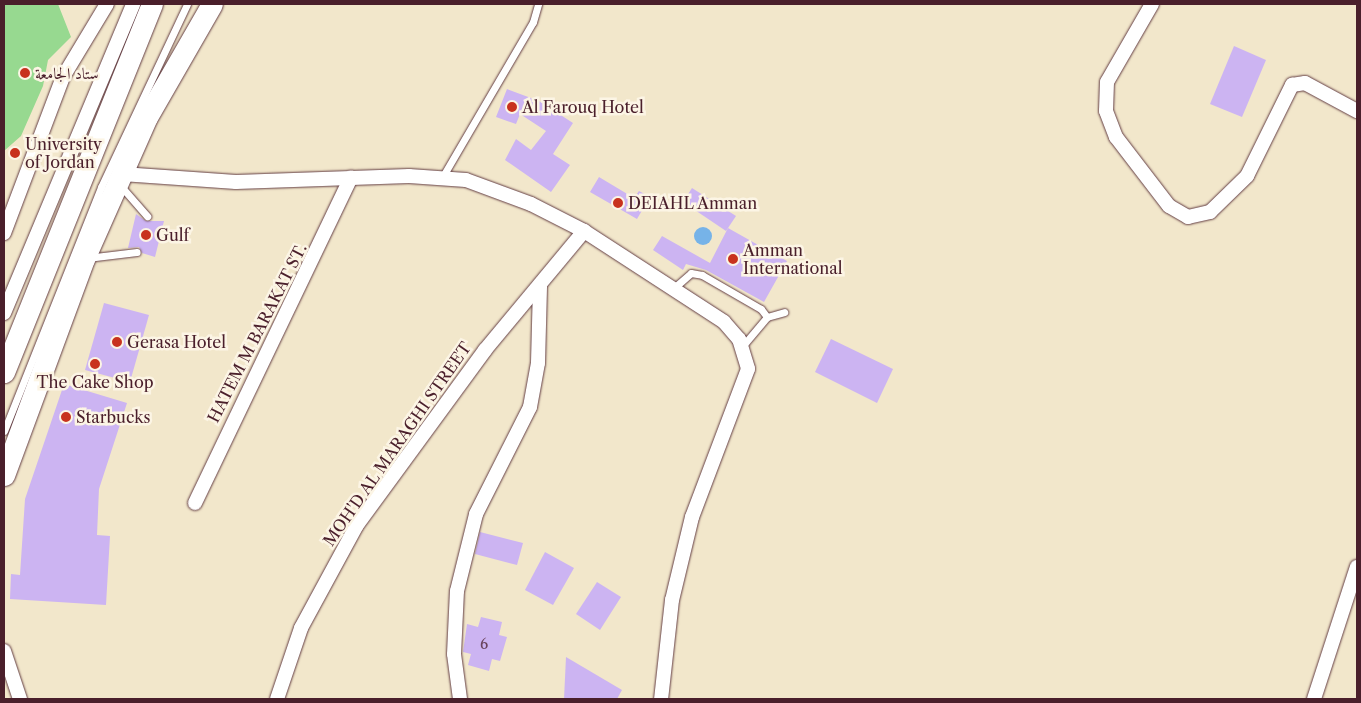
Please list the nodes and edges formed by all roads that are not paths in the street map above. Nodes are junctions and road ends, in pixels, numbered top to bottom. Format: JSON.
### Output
{"nodes":[{"id":1,"x":107,"y":4,"type":"edge"},
{"id":2,"x":132,"y":4,"type":"edge"},
{"id":3,"x":152,"y":4,"type":"edge"},
{"id":4,"x":187,"y":4,"type":"edge"},
{"id":5,"x":212,"y":4,"type":"edge"},
{"id":6,"x":538,"y":4,"type":"edge"},
{"id":7,"x":1152,"y":4,"type":"edge"},
{"id":8,"x":1357,"y":111,"type":"edge"},
{"id":9,"x":443,"y":176,"type":"junction"},
{"id":10,"x":120,"y":178,"type":"junction"},
{"id":11,"x":351,"y":178,"type":"junction"},
{"id":12,"x":147,"y":216,"type":"dead end"},
{"id":13,"x":584,"y":231,"type":"junction"},
{"id":14,"x":4,"y":233,"type":"edge"},
{"id":15,"x":137,"y":252,"type":"dead end"},
{"id":16,"x":84,"y":259,"type":"junction"},
{"id":17,"x":540,"y":287,"type":"junction"},
{"id":18,"x":675,"y":287,"type":"junction"},
{"id":19,"x":784,"y":312,"type":"dead end"},
{"id":20,"x":4,"y":313,"type":"edge"},
{"id":21,"x":767,"y":317,"type":"junction"},
{"id":22,"x":743,"y":346,"type":"junction"},
{"id":23,"x":4,"y":372,"type":"edge"},
{"id":24,"x":4,"y":431,"type":"edge"},
{"id":25,"x":4,"y":475,"type":"edge"},
{"id":26,"x":195,"y":503,"type":"dead end"},
{"id":27,"x":1357,"y":567,"type":"edge"},
{"id":28,"x":4,"y":651,"type":"edge"},
{"id":29,"x":20,"y":699,"type":"edge"},
{"id":30,"x":277,"y":699,"type":"edge"},
{"id":31,"x":460,"y":699,"type":"edge"},
{"id":32,"x":661,"y":699,"type":"edge"},
{"id":33,"x":1314,"y":699,"type":"edge"}],
"edges":[{"from":1,"to":14,"type":"street"},
{"from":2,"to":20,"type":"street"},
{"from":3,"to":23,"type":"main road"},
{"from":4,"to":24,"type":"lane"},
{"from":5,"to":10,"type":"main road"},
{"from":6,"to":9,"type":"lane"},
{"from":7,"to":8,"type":"street"},
{"from":9,"to":11,"type":"street"},
{"from":9,"to":13,"type":"street"},
{"from":10,"to":11,"type":"street"},
{"from":10,"to":12,"type":"lane"},
{"from":10,"to":16,"type":"main road"},
{"from":11,"to":26,"type":"street","name":"HATEM M BARAKAT ST."},
{"from":13,"to":17,"type":"street","name":"MOH'D AL MARAGHI STREET"},
{"from":13,"to":18,"type":"street"},
{"from":15,"to":16,"type":"lane"},
{"from":16,"to":25,"type":"main road"},
{"from":17,"to":30,"type":"street","name":"MOH'D AL MARAGHI STREET"},
{"from":17,"to":31,"type":"street"},
{"from":18,"to":21,"type":"lane"},
{"from":18,"to":22,"type":"street"},
{"from":19,"to":21,"type":"lane"},
{"from":21,"to":22,"type":"lane"},
{"from":22,"to":32,"type":"street"},
{"from":27,"to":33,"type":"street"},
{"from":28,"to":29,"type":"street"}]}
